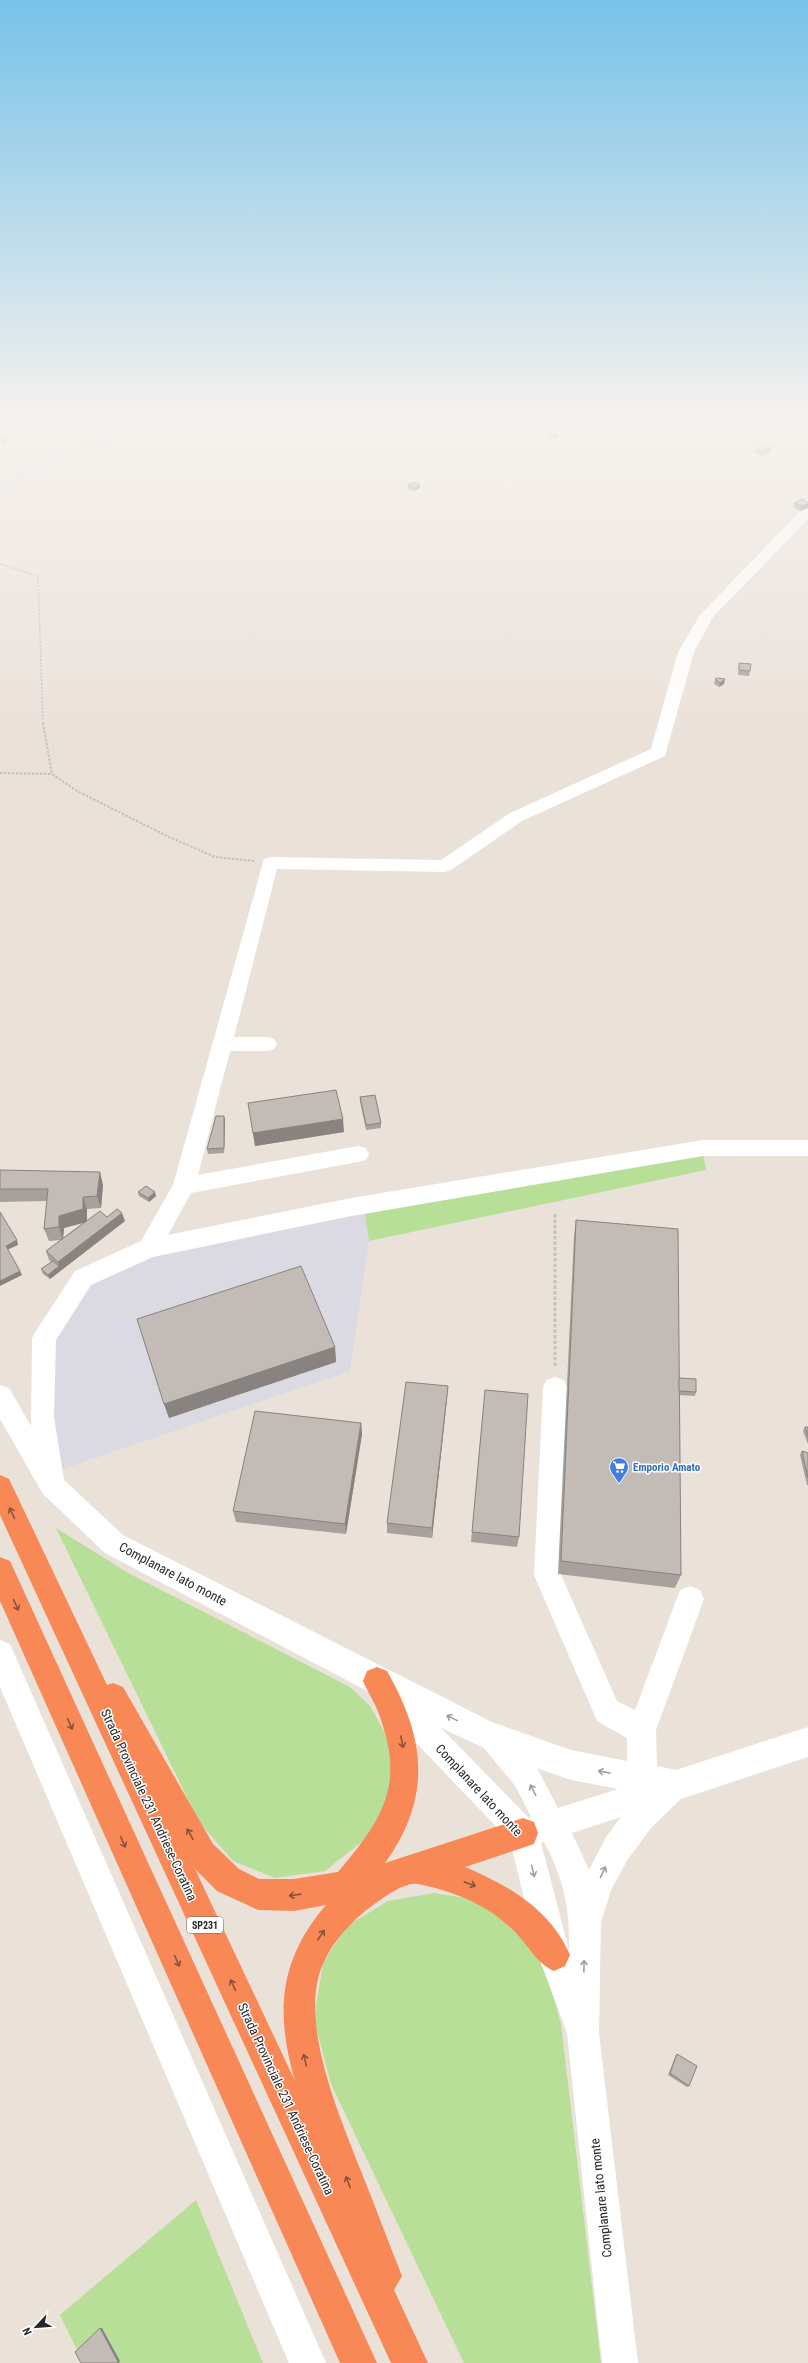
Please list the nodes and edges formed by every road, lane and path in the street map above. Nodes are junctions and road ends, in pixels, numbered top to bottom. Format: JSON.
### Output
{"nodes":[{"id":1,"x":793,"y":526,"type":"edge"},
{"id":2,"x":0,"y":564,"type":"edge"},
{"id":3,"x":0,"y":772,"type":"edge"},
{"id":4,"x":52,"y":774,"type":"junction"},
{"id":5,"x":270,"y":863,"type":"junction"},
{"id":6,"x":221,"y":1044,"type":"junction"},
{"id":7,"x":267,"y":1044,"type":"dead end"},
{"id":8,"x":808,"y":1148,"type":"edge"},
{"id":9,"x":358,"y":1154,"type":"dead end"},
{"id":10,"x":184,"y":1186,"type":"junction"},
{"id":11,"x":554,"y":1214,"type":"dead end"},
{"id":12,"x":149,"y":1248,"type":"junction"},
{"id":13,"x":555,"y":1388,"type":"joint"},
{"id":14,"x":0,"y":1396,"type":"edge"},
{"id":15,"x":52,"y":1486,"type":"junction"},
{"id":16,"x":0,"y":1487,"type":"edge"},
{"id":17,"x":25,"y":1541,"type":"junction"},
{"id":18,"x":0,"y":1570,"type":"edge"},
{"id":19,"x":690,"y":1599,"type":"dead end"},
{"id":20,"x":0,"y":1654,"type":"edge"},
{"id":21,"x":377,"y":1681,"type":"junction"},
{"id":22,"x":642,"y":1730,"type":"junction"},
{"id":23,"x":486,"y":1735,"type":"junction"},
{"id":24,"x":808,"y":1742,"type":"edge"},
{"id":25,"x":642,"y":1779,"type":"junction"},
{"id":26,"x":678,"y":1785,"type":"junction"},
{"id":27,"x":537,"y":1829,"type":"junction"},
{"id":28,"x":419,"y":1869,"type":"junction"},
{"id":29,"x":383,"y":1879,"type":"junction"},
{"id":30,"x":347,"y":1885,"type":"junction"},
{"id":31,"x":585,"y":1922,"type":"junction"},
{"id":32,"x":554,"y":1955,"type":"junction"},
{"id":33,"x":583,"y":2033,"type":"junction"},
{"id":34,"x":308,"y":2363,"type":"edge"},
{"id":35,"x":359,"y":2363,"type":"edge"},
{"id":36,"x":410,"y":2363,"type":"edge"},
{"id":37,"x":417,"y":2363,"type":"edge"},
{"id":38,"x":620,"y":2363,"type":"edge"}],
"edges":[{"from":1,"to":5,"type":"street"},
{"from":2,"to":4,"type":"path"},
{"from":3,"to":4,"type":"path"},
{"from":4,"to":5,"type":"path"},
{"from":5,"to":6,"type":"street"},
{"from":6,"to":7,"type":"street"},
{"from":6,"to":10,"type":"street"},
{"from":8,"to":12,"type":"street"},
{"from":9,"to":10,"type":"street"},
{"from":10,"to":12,"type":"street"},
{"from":11,"to":13,"type":"path"},
{"from":12,"to":15,"type":"street"},
{"from":13,"to":22,"type":"street"},
{"from":14,"to":15,"type":"street","name":"Complanare lato monte"},
{"from":15,"to":21,"type":"street","name":"Complanare lato monte"},
{"from":17,"to":16,"type":"highway","name":"Strada Provinciale 231 Andriese-Coratina","number":"SP231","one_way":true},
{"from":30,"to":17,"type":"highway","number":"SP231","one_way":true},
{"from":36,"to":17,"type":"highway","name":"Strada Provinciale 231 Andriese-Coratina","number":"SP231","one_way":true},
{"from":18,"to":35,"type":"highway","one_way":true},
{"from":19,"to":22,"type":"street"},
{"from":20,"to":34,"type":"street"},
{"from":23,"to":21,"type":"street","name":"Complanare lato monte","one_way":true},
{"from":21,"to":27,"type":"street","name":"Complanare lato monte"},
{"from":21,"to":30,"type":"highway","one_way":true},
{"from":22,"to":25,"type":"street"},
{"from":25,"to":23,"type":"street","name":"Complanare lato monte","one_way":true},
{"from":27,"to":23,"type":"street","name":"Complanare lato monte","one_way":true},
{"from":24,"to":26,"type":"street"},
{"from":25,"to":26,"type":"street","name":"Complanare lato monte"},
{"from":26,"to":27,"type":"street"},
{"from":31,"to":26,"type":"street","name":"Complanare lato monte","one_way":true},
{"from":27,"to":28,"type":"highway","number":"SP231"},
{"from":27,"to":31,"type":"street","name":"Complanare lato monte"},
{"from":27,"to":32,"type":"street","name":"Complanare lato monte","one_way":true},
{"from":28,"to":29,"type":"highway","number":"SP231"},
{"from":28,"to":32,"type":"highway","one_way":true},
{"from":29,"to":30,"type":"highway","number":"SP231"},
{"from":37,"to":29,"type":"highway","number":"SP231","one_way":true},
{"from":33,"to":31,"type":"street","name":"Complanare lato monte","one_way":true},
{"from":32,"to":33,"type":"street","name":"Complanare lato monte"},
{"from":33,"to":38,"type":"street","name":"Complanare lato monte"}]}
